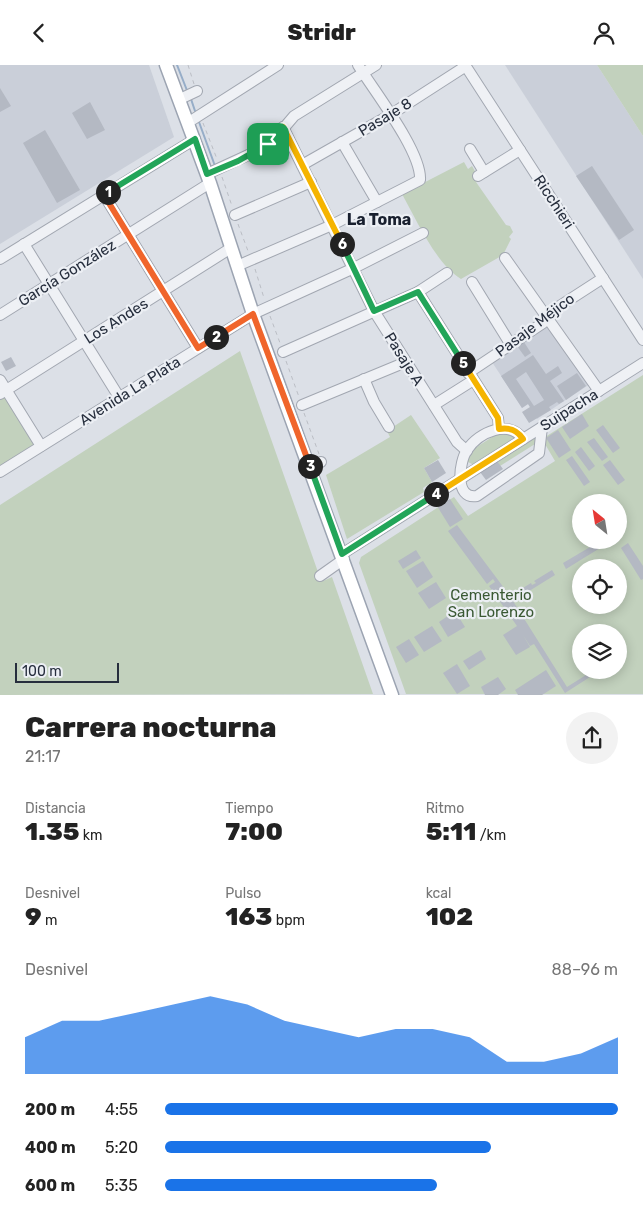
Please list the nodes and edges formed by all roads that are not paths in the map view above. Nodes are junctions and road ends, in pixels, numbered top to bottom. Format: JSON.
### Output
{"nodes":[{"id":1,"x":166,"y":65,"type":"edge"},
{"id":2,"x":278,"y":65,"type":"edge"},
{"id":3,"x":376,"y":65,"type":"edge"},
{"id":4,"x":465,"y":66,"type":"edge"},
{"id":5,"x":361,"y":69,"type":"edge"},
{"id":6,"x":390,"y":115,"type":"junction"},
{"id":7,"x":189,"y":122,"type":"junction"},
{"id":8,"x":283,"y":127,"type":"junction"},
{"id":9,"x":195,"y":139,"type":"junction"},
{"id":10,"x":342,"y":142,"type":"junction"},
{"id":11,"x":470,"y":149,"type":"dead end"},
{"id":12,"x":520,"y":150,"type":"junction"},
{"id":13,"x":302,"y":165,"type":"junction"},
{"id":14,"x":212,"y":175,"type":"junction"},
{"id":15,"x":311,"y":182,"type":"junction"},
{"id":16,"x":104,"y":195,"type":"junction"},
{"id":17,"x":377,"y":201,"type":"junction"},
{"id":18,"x":235,"y":215,"type":"road end"},
{"id":19,"x":332,"y":225,"type":"junction"},
{"id":20,"x":422,"y":233,"type":"dead end"},
{"id":21,"x":128,"y":235,"type":"junction"},
{"id":22,"x":24,"y":245,"type":"junction"},
{"id":23,"x":231,"y":248,"type":"junction"},
{"id":24,"x":506,"y":258,"type":"dead end"},
{"id":25,"x":0,"y":259,"type":"edge"},
{"id":26,"x":237,"y":266,"type":"junction"},
{"id":27,"x":354,"y":268,"type":"junction"},
{"id":28,"x":447,"y":273,"type":"dead end"},
{"id":29,"x":602,"y":278,"type":"junction"},
{"id":30,"x":472,"y":282,"type":"dead end"},
{"id":31,"x":49,"y":284,"type":"junction"},
{"id":32,"x":163,"y":291,"type":"junction"},
{"id":33,"x":418,"y":292,"type":"junction"},
{"id":34,"x":374,"y":311,"type":"junction"},
{"id":35,"x":253,"y":314,"type":"junction"},
{"id":36,"x":0,"y":315,"type":"edge"},
{"id":37,"x":548,"y":316,"type":"junction"},
{"id":38,"x":643,"y":340,"type":"edge"},
{"id":39,"x":84,"y":341,"type":"junction"},
{"id":40,"x":511,"y":345,"type":"junction"},
{"id":41,"x":198,"y":348,"type":"junction"},
{"id":42,"x":283,"y":352,"type":"road end"},
{"id":43,"x":406,"y":362,"type":"junction"},
{"id":44,"x":643,"y":363,"type":"edge"},
{"id":45,"x":470,"y":377,"type":"junction"},
{"id":46,"x":364,"y":379,"type":"junction"},
{"id":47,"x":0,"y":381,"type":"edge"},
{"id":48,"x":599,"y":391,"type":"junction"},
{"id":49,"x":3,"y":392,"type":"edge"},
{"id":50,"x":119,"y":397,"type":"junction"},
{"id":51,"x":302,"y":405,"type":"road end"},
{"id":52,"x":434,"y":405,"type":"junction"},
{"id":53,"x":388,"y":427,"type":"dead end"},
{"id":54,"x":542,"y":427,"type":"junction"},
{"id":55,"x":499,"y":429,"type":"junction"},
{"id":56,"x":523,"y":439,"type":"junction"},
{"id":57,"x":41,"y":446,"type":"junction"},
{"id":58,"x":466,"y":451,"type":"junction"},
{"id":59,"x":0,"y":472,"type":"edge"},
{"id":60,"x":461,"y":478,"type":"junction"},
{"id":61,"x":343,"y":557,"type":"junction"},
{"id":62,"x":320,"y":576,"type":"dead end"},
{"id":63,"x":392,"y":695,"type":"edge"}],
"edges":[{"from":1,"to":7,"type":"main road"},
{"from":2,"to":7,"type":"street"},
{"from":3,"to":5,"type":"street","name":"García González"},
{"from":4,"to":6,"type":"street","name":"Pasaje 8"},
{"from":4,"to":12,"type":"street","name":"Ricchieri"},
{"from":5,"to":6,"type":"street"},
{"from":5,"to":8,"type":"street","name":"García González"},
{"from":6,"to":10,"type":"street","name":"Pasaje 8"},
{"from":6,"to":17,"type":"street"},
{"from":7,"to":9,"type":"main road"},
{"from":8,"to":13,"type":"street","name":"Pasaje A"},
{"from":8,"to":14,"type":"street","name":"García González"},
{"from":9,"to":14,"type":"main road"},
{"from":9,"to":16,"type":"street"},
{"from":10,"to":13,"type":"street","name":"Pasaje 8"},
{"from":10,"to":17,"type":"street"},
{"from":11,"to":12,"type":"street"},
{"from":12,"to":29,"type":"street","name":"Ricchieri"},
{"from":13,"to":15,"type":"street","name":"Pasaje A"},
{"from":14,"to":21,"type":"street","name":"García González"},
{"from":14,"to":23,"type":"main road"},
{"from":15,"to":18,"type":"street"},
{"from":15,"to":19,"type":"street","name":"Pasaje A"},
{"from":16,"to":21,"type":"street"},
{"from":16,"to":22,"type":"street"},
{"from":17,"to":19,"type":"street"},
{"from":19,"to":26,"type":"street"},
{"from":19,"to":27,"type":"street","name":"Pasaje A"},
{"from":20,"to":27,"type":"street","name":"Avenida La Plata"},
{"from":21,"to":31,"type":"street","name":"García González"},
{"from":21,"to":32,"type":"street"},
{"from":22,"to":25,"type":"street"},
{"from":22,"to":31,"type":"street"},
{"from":23,"to":26,"type":"main road"},
{"from":23,"to":32,"type":"street","name":"Los Andes"},
{"from":24,"to":37,"type":"street"},
{"from":26,"to":35,"type":"main road"},
{"from":27,"to":34,"type":"street","name":"Pasaje A"},
{"from":27,"to":35,"type":"street","name":"Avenida La Plata"},
{"from":28,"to":33,"type":"street"},
{"from":29,"to":37,"type":"street","name":"Pasaje Méjico"},
{"from":29,"to":38,"type":"street","name":"Ricchieri"},
{"from":30,"to":40,"type":"street"},
{"from":31,"to":36,"type":"street","name":"García González"},
{"from":31,"to":39,"type":"street"},
{"from":32,"to":39,"type":"street","name":"Los Andes"},
{"from":32,"to":41,"type":"street"},
{"from":33,"to":34,"type":"street"},
{"from":33,"to":45,"type":"street"},
{"from":34,"to":42,"type":"street"},
{"from":34,"to":43,"type":"street","name":"Pasaje A"},
{"from":35,"to":41,"type":"street","name":"Avenida La Plata"},
{"from":35,"to":61,"type":"main road"},
{"from":37,"to":40,"type":"street","name":"Pasaje Méjico"},
{"from":37,"to":48,"type":"street"},
{"from":39,"to":49,"type":"street","name":"Los Andes"},
{"from":39,"to":50,"type":"street"},
{"from":40,"to":45,"type":"street","name":"Pasaje Méjico"},
{"from":41,"to":50,"type":"street","name":"Avenida La Plata"},
{"from":43,"to":46,"type":"street"},
{"from":43,"to":52,"type":"street","name":"Pasaje A"},
{"from":44,"to":48,"type":"street","name":"Suipacha"},
{"from":45,"to":52,"type":"street","name":"Pasaje Méjico"},
{"from":45,"to":55,"type":"street"},
{"from":46,"to":51,"type":"street"},
{"from":46,"to":53,"type":"street"},
{"from":47,"to":49,"type":"street"},
{"from":48,"to":54,"type":"street","name":"Suipacha"},
{"from":49,"to":57,"type":"street"},
{"from":50,"to":57,"type":"street","name":"Avenida La Plata"},
{"from":52,"to":58,"type":"street","name":"Pasaje A"},
{"from":54,"to":56,"type":"street","name":"Suipacha"},
{"from":54,"to":60,"type":"street"},
{"from":55,"to":56,"type":"street"},
{"from":55,"to":58,"type":"street"},
{"from":56,"to":60,"type":"street","name":"Suipacha"},
{"from":57,"to":59,"type":"street","name":"Avenida La Plata"},
{"from":58,"to":60,"type":"street"},
{"from":60,"to":61,"type":"street","name":"Suipacha"},
{"from":61,"to":62,"type":"street","name":"Suipacha"},
{"from":61,"to":63,"type":"main road"}]}
